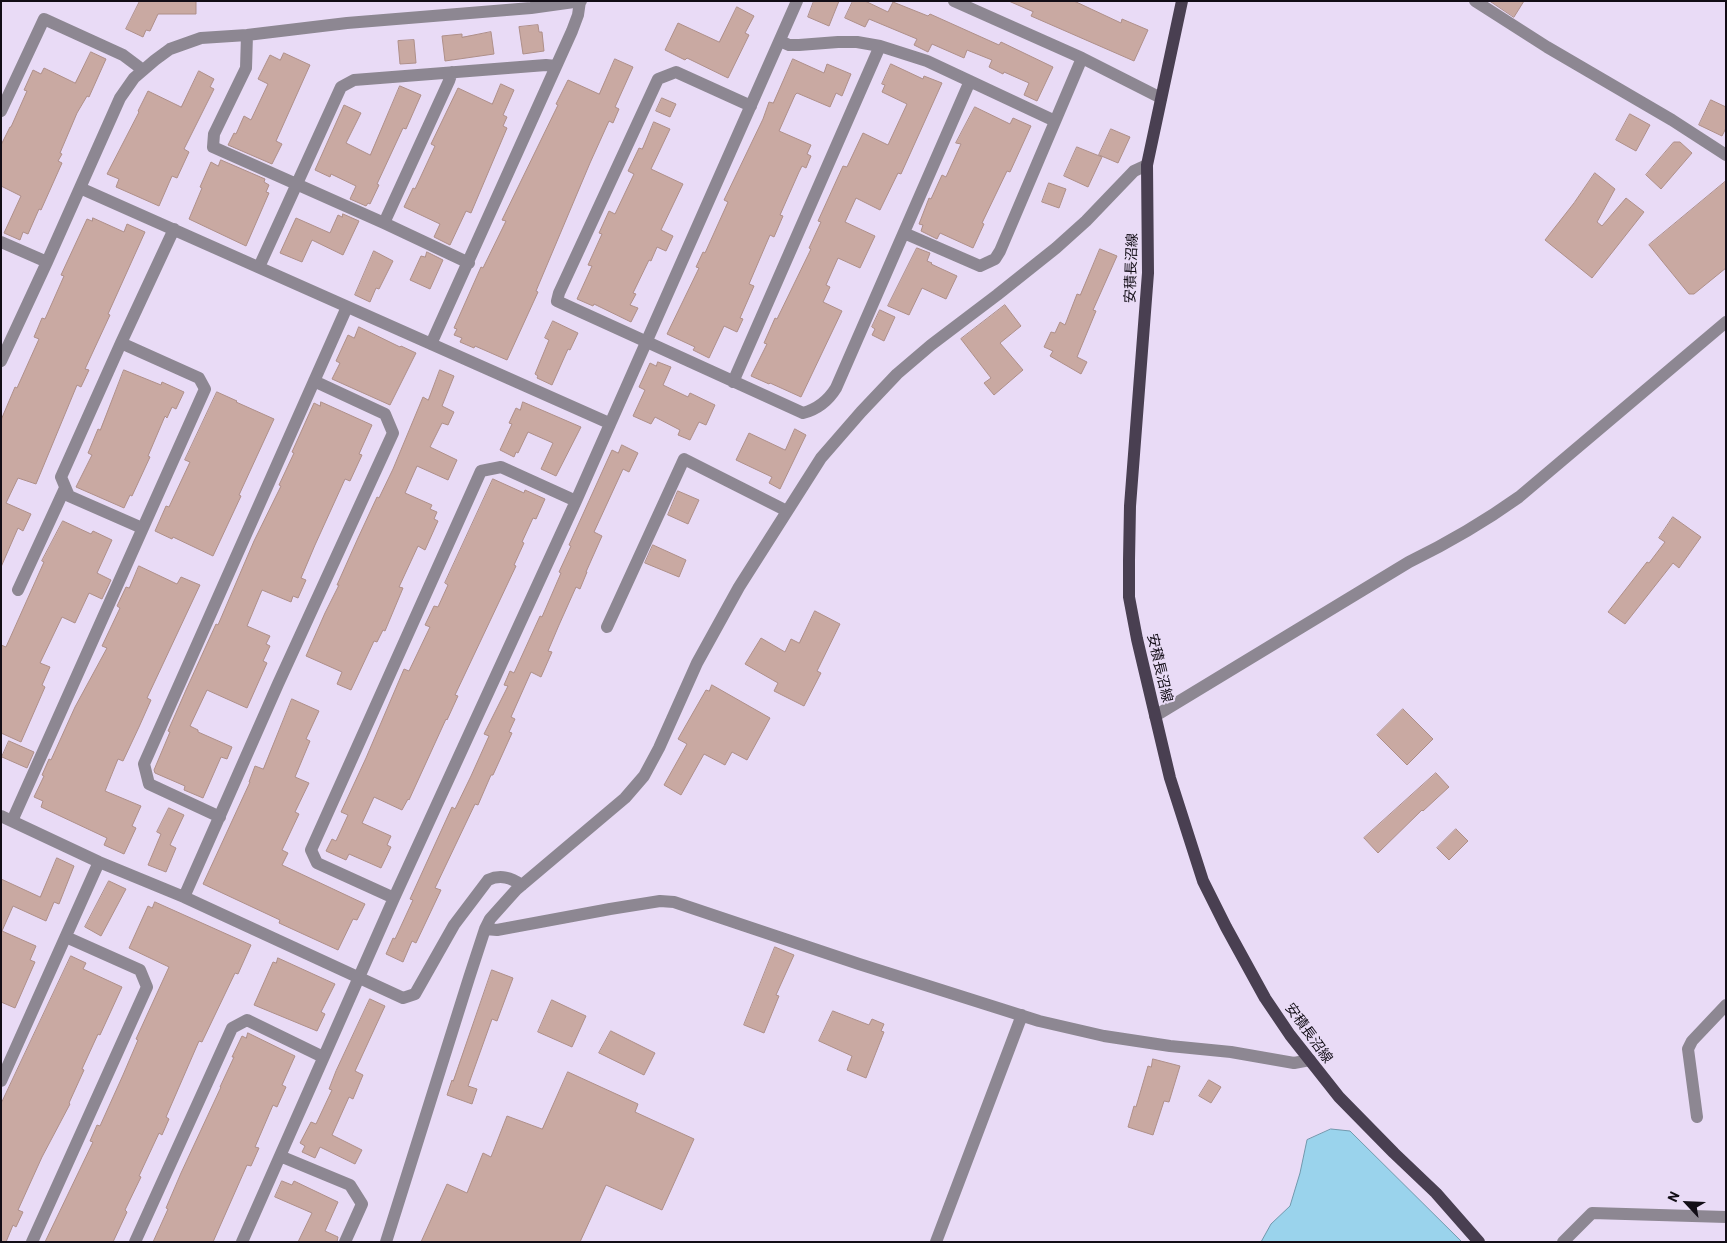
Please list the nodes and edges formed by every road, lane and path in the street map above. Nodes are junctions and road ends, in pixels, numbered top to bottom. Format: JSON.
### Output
{"nodes":[{"id":1,"x":581,"y":1,"type":"edge"},
{"id":2,"x":797,"y":1,"type":"edge"},
{"id":3,"x":954,"y":1,"type":"edge"},
{"id":4,"x":1182,"y":1,"type":"edge"},
{"id":5,"x":1475,"y":1,"type":"edge"},
{"id":6,"x":247,"y":35,"type":"junction"},
{"id":7,"x":780,"y":41,"type":"junction"},
{"id":8,"x":880,"y":46,"type":"junction"},
{"id":9,"x":1082,"y":58,"type":"junction"},
{"id":10,"x":556,"y":66,"type":"junction"},
{"id":11,"x":143,"y":70,"type":"junction"},
{"id":12,"x":452,"y":72,"type":"junction"},
{"id":13,"x":970,"y":81,"type":"junction"},
{"id":14,"x":1161,"y":98,"type":"junction"},
{"id":15,"x":751,"y":106,"type":"junction"},
{"id":16,"x":1,"y":111,"type":"edge"},
{"id":17,"x":1055,"y":121,"type":"junction"},
{"id":18,"x":1726,"y":154,"type":"edge"},
{"id":19,"x":1147,"y":165,"type":"junction"},
{"id":20,"x":298,"y":184,"type":"junction"},
{"id":21,"x":80,"y":188,"type":"junction"},
{"id":22,"x":384,"y":223,"type":"junction"},
{"id":23,"x":174,"y":229,"type":"junction"},
{"id":24,"x":904,"y":233,"type":"junction"},
{"id":25,"x":1,"y":242,"type":"edge"},
{"id":26,"x":47,"y":262,"type":"junction"},
{"id":27,"x":469,"y":263,"type":"junction"},
{"id":28,"x":259,"y":267,"type":"junction"},
{"id":29,"x":347,"y":307,"type":"junction"},
{"id":30,"x":1726,"y":322,"type":"edge"},
{"id":31,"x":647,"y":342,"type":"junction"},
{"id":32,"x":121,"y":343,"type":"junction"},
{"id":33,"x":431,"y":344,"type":"junction"},
{"id":34,"x":1,"y":360,"type":"edge"},
{"id":35,"x":314,"y":381,"type":"junction"},
{"id":36,"x":733,"y":382,"type":"junction"},
{"id":37,"x":609,"y":423,"type":"junction"},
{"id":38,"x":65,"y":488,"type":"junction"},
{"id":39,"x":576,"y":501,"type":"junction"},
{"id":40,"x":787,"y":511,"type":"junction"},
{"id":41,"x":142,"y":528,"type":"junction"},
{"id":42,"x":18,"y":590,"type":"dead end"},
{"id":43,"x":607,"y":627,"type":"dead end"},
{"id":44,"x":1155,"y":716,"type":"junction"},
{"id":45,"x":220,"y":816,"type":"junction"},
{"id":46,"x":7,"y":818,"type":"edge"},
{"id":47,"x":99,"y":862,"type":"junction"},
{"id":48,"x":522,"y":885,"type":"junction"},
{"id":49,"x":184,"y":897,"type":"junction"},
{"id":50,"x":394,"y":898,"type":"junction"},
{"id":51,"x":485,"y":929,"type":"junction"},
{"id":52,"x":66,"y":937,"type":"junction"},
{"id":53,"x":358,"y":978,"type":"junction"},
{"id":54,"x":1726,"y":1005,"type":"edge"},
{"id":55,"x":1022,"y":1016,"type":"junction"},
{"id":56,"x":323,"y":1057,"type":"junction"},
{"id":57,"x":1310,"y":1060,"type":"junction"},
{"id":58,"x":1,"y":1081,"type":"edge"},
{"id":59,"x":1698,"y":1117,"type":"dead end"},
{"id":60,"x":280,"y":1156,"type":"junction"},
{"id":61,"x":1726,"y":1217,"type":"edge"},
{"id":62,"x":387,"y":1241,"type":"edge"},
{"id":63,"x":32,"y":1242,"type":"edge"},
{"id":64,"x":135,"y":1242,"type":"edge"},
{"id":65,"x":242,"y":1242,"type":"edge"},
{"id":66,"x":345,"y":1242,"type":"edge"},
{"id":67,"x":936,"y":1242,"type":"edge"},
{"id":68,"x":1479,"y":1242,"type":"edge"},
{"id":69,"x":1563,"y":1242,"type":"edge"}],
"edges":[{"from":1,"to":6,"type":"street"},
{"from":1,"to":10,"type":"street"},
{"from":2,"to":7,"type":"street"},
{"from":3,"to":9,"type":"street"},
{"from":4,"to":14,"type":"main road","name":"安積長沼線"},
{"from":5,"to":18,"type":"street"},
{"from":6,"to":11,"type":"street"},
{"from":6,"to":20,"type":"street"},
{"from":7,"to":8,"type":"street"},
{"from":7,"to":15,"type":"street"},
{"from":8,"to":13,"type":"street"},
{"from":8,"to":36,"type":"street"},
{"from":9,"to":14,"type":"street"},
{"from":9,"to":17,"type":"street"},
{"from":10,"to":12,"type":"street"},
{"from":10,"to":27,"type":"street"},
{"from":11,"to":16,"type":"street"},
{"from":11,"to":21,"type":"street"},
{"from":12,"to":20,"type":"street"},
{"from":12,"to":22,"type":"street"},
{"from":13,"to":17,"type":"street"},
{"from":13,"to":24,"type":"street"},
{"from":14,"to":19,"type":"main road","name":"安積長沼線"},
{"from":15,"to":31,"type":"street"},
{"from":15,"to":31,"type":"street"},
{"from":17,"to":24,"type":"street"},
{"from":19,"to":40,"type":"street"},
{"from":19,"to":44,"type":"main road","name":"安積長沼線"},
{"from":20,"to":22,"type":"street"},
{"from":20,"to":28,"type":"street"},
{"from":21,"to":23,"type":"street"},
{"from":21,"to":26,"type":"street"},
{"from":22,"to":27,"type":"street"},
{"from":23,"to":28,"type":"street"},
{"from":23,"to":32,"type":"street"},
{"from":24,"to":36,"type":"street"},
{"from":25,"to":26,"type":"street"},
{"from":26,"to":34,"type":"street"},
{"from":27,"to":33,"type":"street"},
{"from":28,"to":29,"type":"street"},
{"from":29,"to":33,"type":"street"},
{"from":29,"to":35,"type":"street"},
{"from":30,"to":44,"type":"street"},
{"from":31,"to":36,"type":"street"},
{"from":31,"to":37,"type":"street"},
{"from":32,"to":38,"type":"street"},
{"from":32,"to":41,"type":"street"},
{"from":33,"to":37,"type":"street"},
{"from":35,"to":45,"type":"street"},
{"from":35,"to":45,"type":"street"},
{"from":37,"to":39,"type":"street"},
{"from":38,"to":41,"type":"street"},
{"from":38,"to":42,"type":"street"},
{"from":39,"to":50,"type":"street"},
{"from":39,"to":50,"type":"street"},
{"from":40,"to":43,"type":"street"},
{"from":40,"to":48,"type":"street"},
{"from":41,"to":46,"type":"street"},
{"from":44,"to":57,"type":"main road","name":"安積長沼線"},
{"from":45,"to":49,"type":"street"},
{"from":46,"to":47,"type":"street"},
{"from":47,"to":49,"type":"street"},
{"from":47,"to":52,"type":"street"},
{"from":48,"to":51,"type":"street"},
{"from":48,"to":53,"type":"street"},
{"from":49,"to":53,"type":"street"},
{"from":50,"to":53,"type":"street"},
{"from":51,"to":55,"type":"street"},
{"from":51,"to":62,"type":"street"},
{"from":52,"to":58,"type":"street"},
{"from":52,"to":63,"type":"street"},
{"from":53,"to":56,"type":"street"},
{"from":54,"to":59,"type":"street"},
{"from":55,"to":57,"type":"street"},
{"from":55,"to":67,"type":"street"},
{"from":56,"to":60,"type":"street"},
{"from":56,"to":64,"type":"street"},
{"from":57,"to":68,"type":"main road","name":"安積長沼線"},
{"from":60,"to":65,"type":"street"},
{"from":60,"to":66,"type":"street"},
{"from":61,"to":69,"type":"street"}]}
